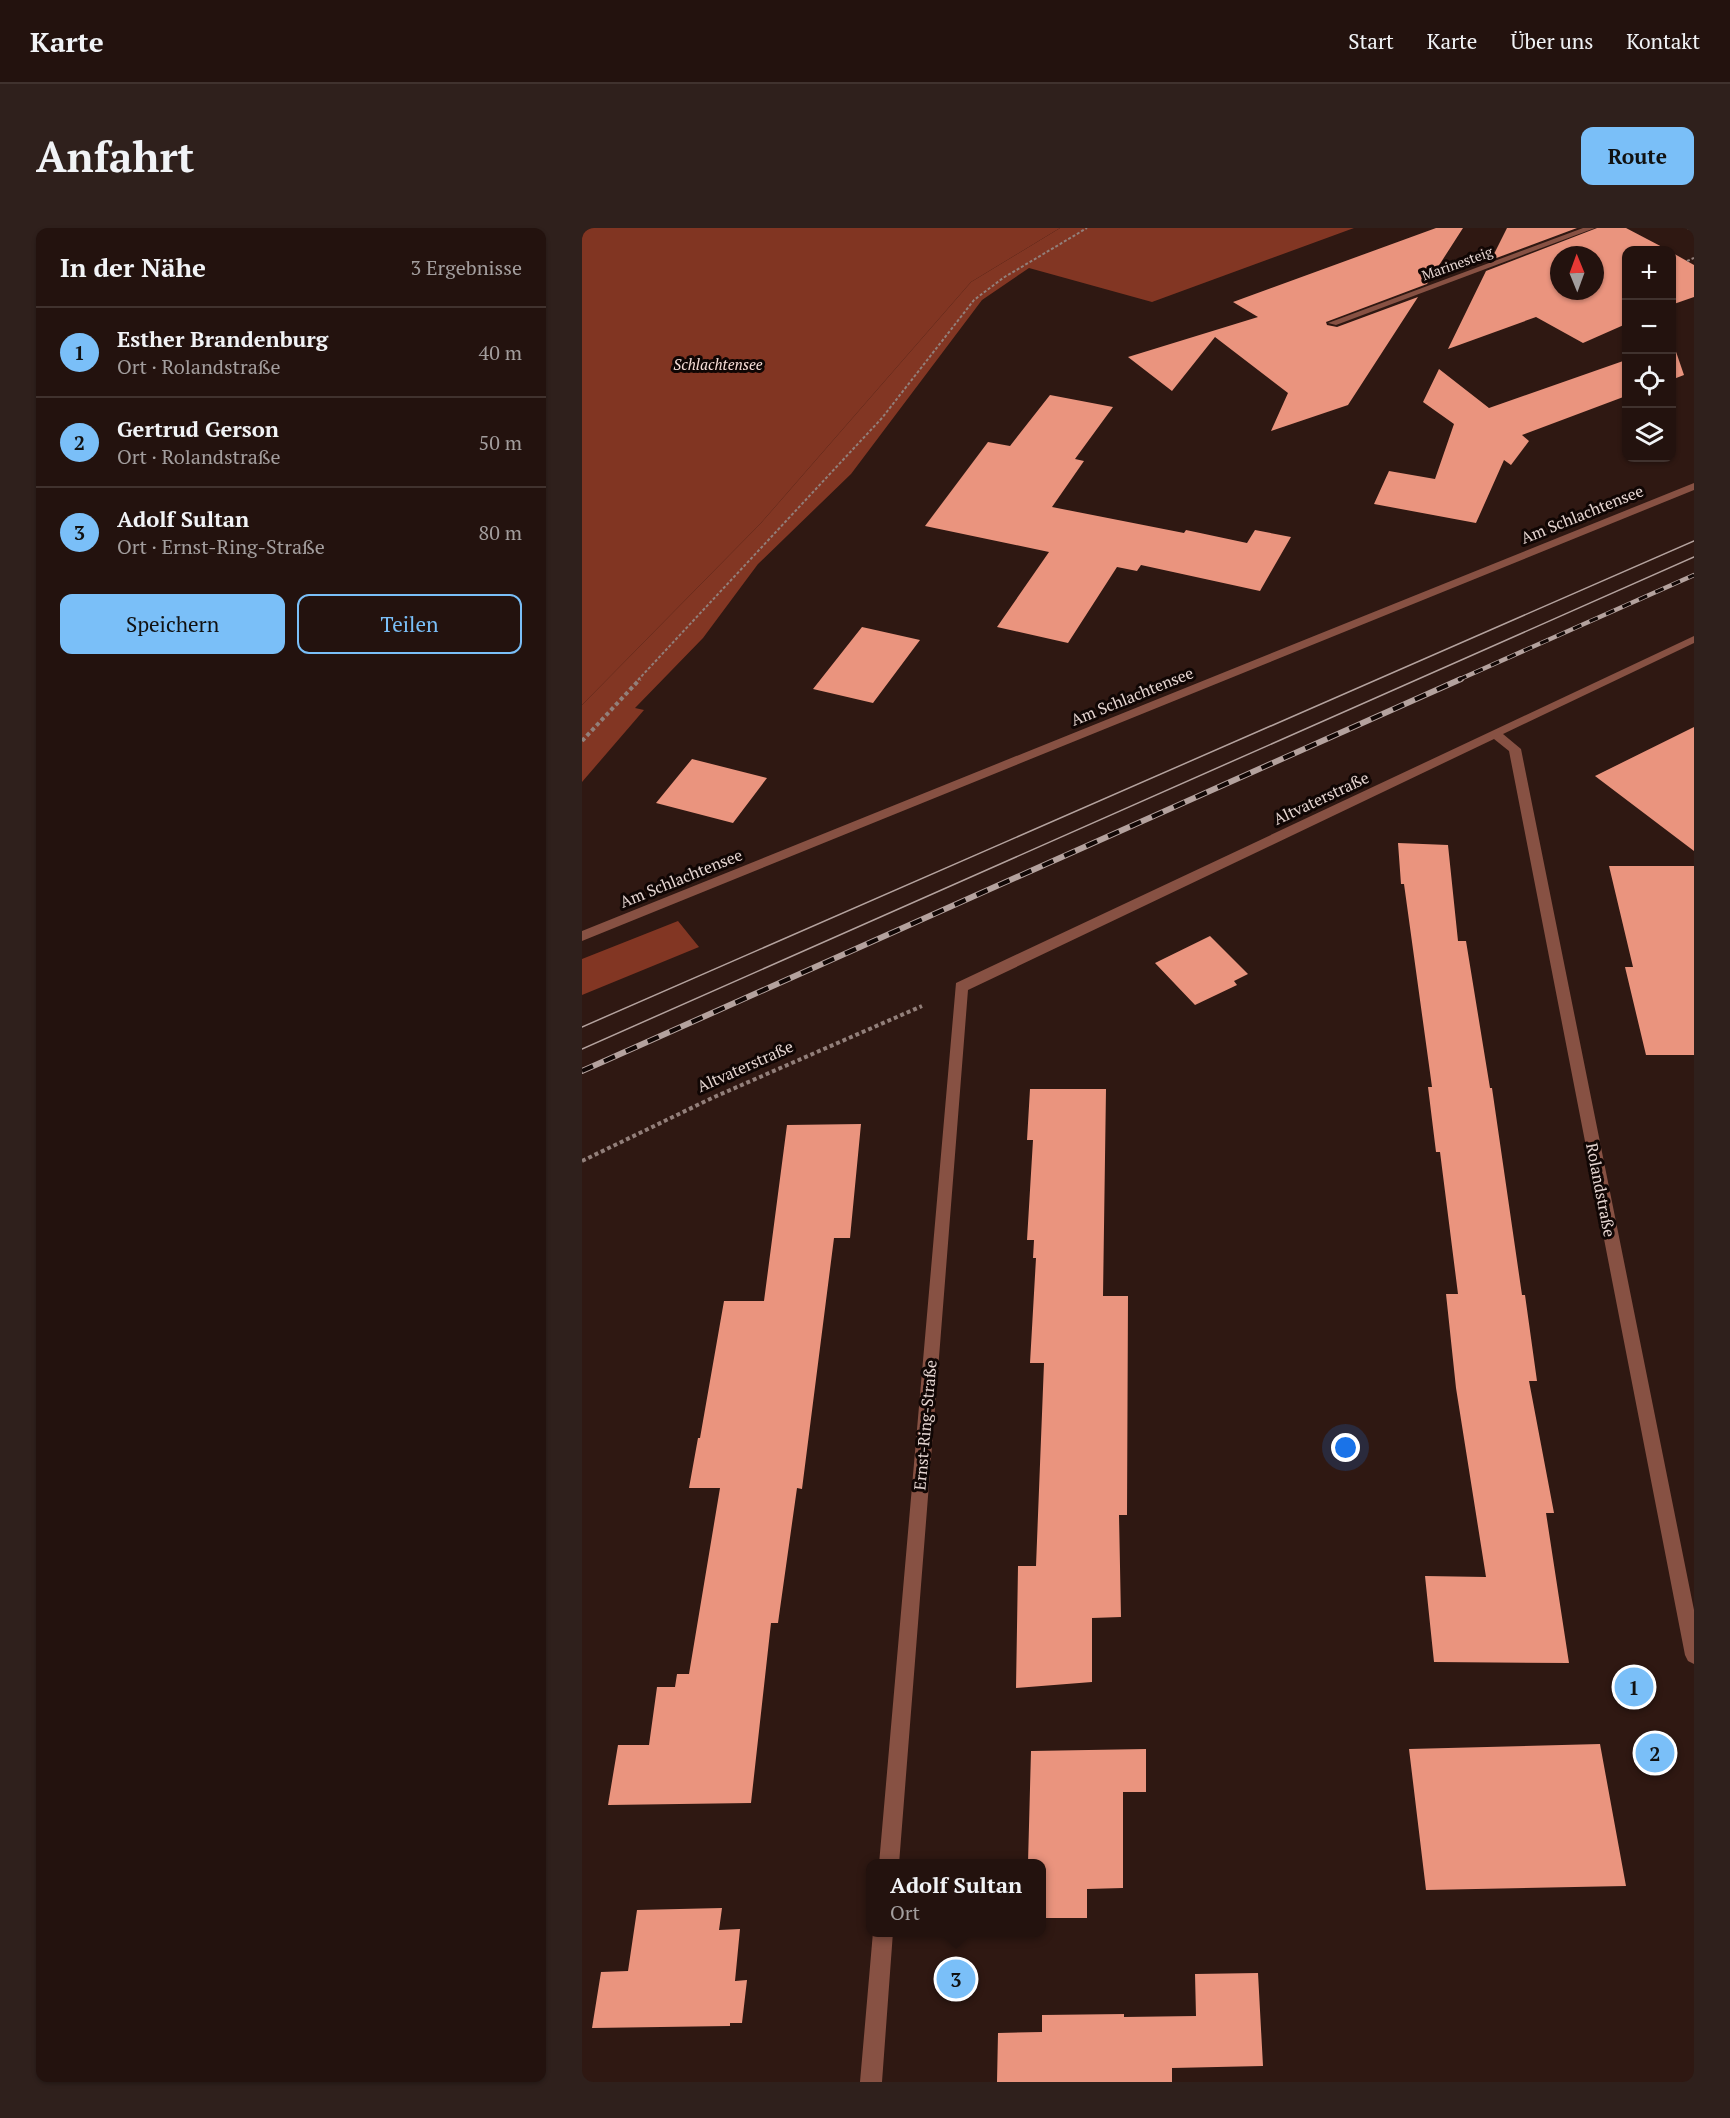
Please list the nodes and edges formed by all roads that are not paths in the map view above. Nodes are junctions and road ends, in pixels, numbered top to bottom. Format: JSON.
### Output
{"nodes":[{"id":1,"x":1591,"y":228,"type":"edge"},
{"id":2,"x":1333,"y":323,"type":"dead end"},
{"id":3,"x":1694,"y":486,"type":"edge"},
{"id":4,"x":1694,"y":639,"type":"edge"},
{"id":5,"x":1495,"y":734,"type":"junction"},
{"id":6,"x":582,"y":936,"type":"edge"},
{"id":7,"x":961,"y":987,"type":"joint"},
{"id":8,"x":1694,"y":1654,"type":"edge"},
{"id":9,"x":889,"y":1859,"type":"edge"},
{"id":10,"x":883,"y":1937,"type":"edge"},
{"id":11,"x":871,"y":2082,"type":"edge"}],
"edges":[{"from":1,"to":2,"type":"street","name":"Marinesteig"},
{"from":3,"to":6,"type":"street","name":"Am Schlachtensee"},
{"from":4,"to":5,"type":"street","name":"Altvaterstraße"},
{"from":5,"to":7,"type":"street","name":"Altvaterstraße"},
{"from":5,"to":8,"type":"street","name":"Rolandstraße"},
{"from":7,"to":9,"type":"street","name":"Ernst-Ring-Straße"},
{"from":10,"to":11,"type":"street"}]}
